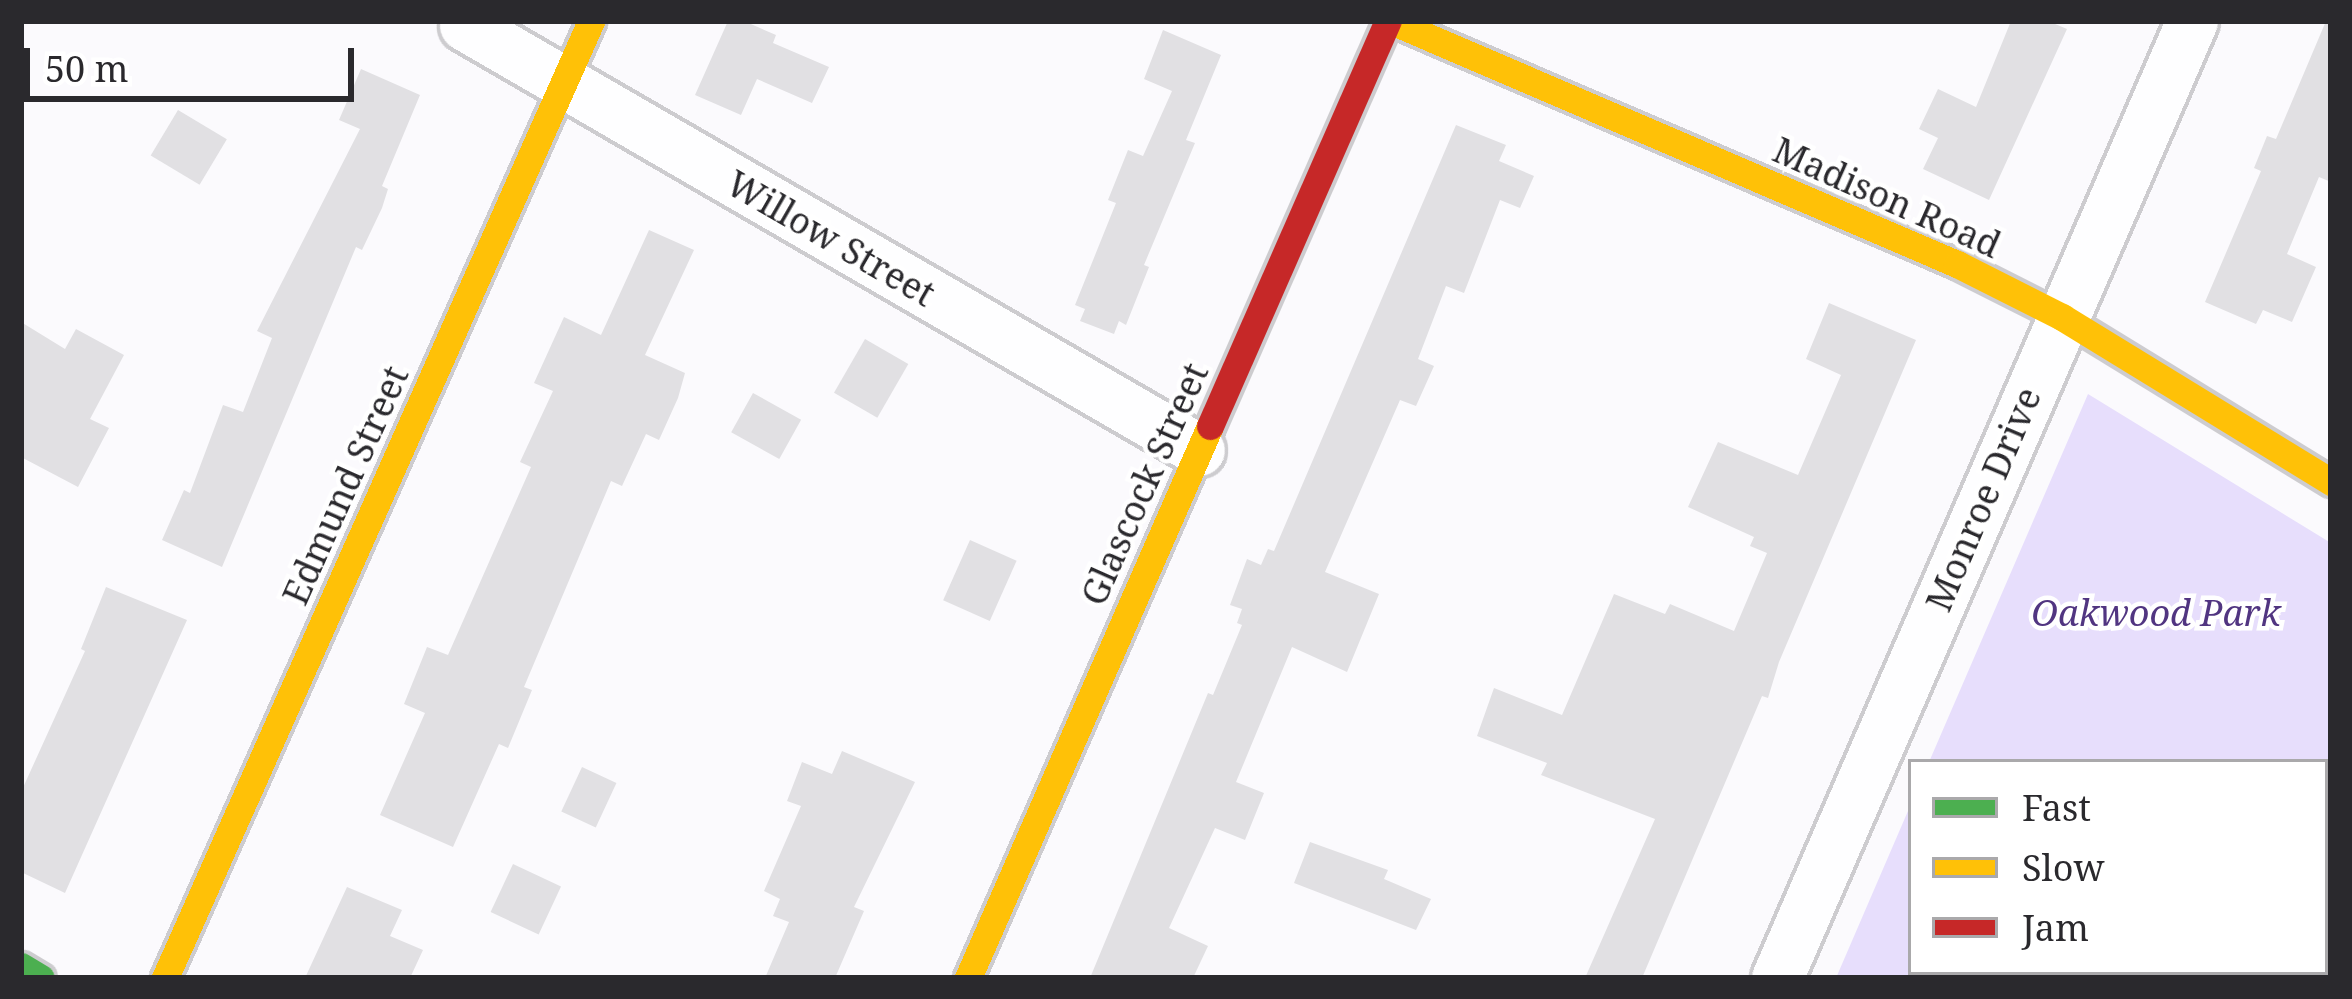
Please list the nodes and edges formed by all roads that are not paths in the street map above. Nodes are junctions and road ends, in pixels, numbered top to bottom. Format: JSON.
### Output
{"nodes":[{"id":1,"x":591,"y":21,"type":"edge"},
{"id":2,"x":1389,"y":21,"type":"edge"},
{"id":3,"x":2192,"y":21,"type":"edge"},
{"id":4,"x":465,"y":25,"type":"dead end"},
{"id":5,"x":563,"y":82,"type":"junction"},
{"id":6,"x":2062,"y":317,"type":"junction"},
{"id":7,"x":1199,"y":450,"type":"junction"},
{"id":8,"x":2331,"y":482,"type":"edge"},
{"id":9,"x":21,"y":966,"type":"edge"},
{"id":10,"x":41,"y":978,"type":"edge"},
{"id":11,"x":165,"y":978,"type":"edge"},
{"id":12,"x":968,"y":978,"type":"edge"},
{"id":13,"x":1777,"y":978,"type":"edge"}],
"edges":[{"from":1,"to":5,"type":"street","name":"Edmund Street"},
{"from":2,"to":6,"type":"street","name":"Madison Road"},
{"from":2,"to":7,"type":"street","name":"Glascock Street"},
{"from":3,"to":6,"type":"street","name":"Monroe Drive"},
{"from":4,"to":5,"type":"street","name":"Willow Street"},
{"from":5,"to":7,"type":"street","name":"Willow Street"},
{"from":5,"to":11,"type":"street","name":"Edmund Street"},
{"from":6,"to":8,"type":"street","name":"Madison Road"},
{"from":6,"to":13,"type":"street","name":"Monroe Drive"},
{"from":7,"to":12,"type":"street","name":"Glascock Street"},
{"from":9,"to":10,"type":"street"}]}
